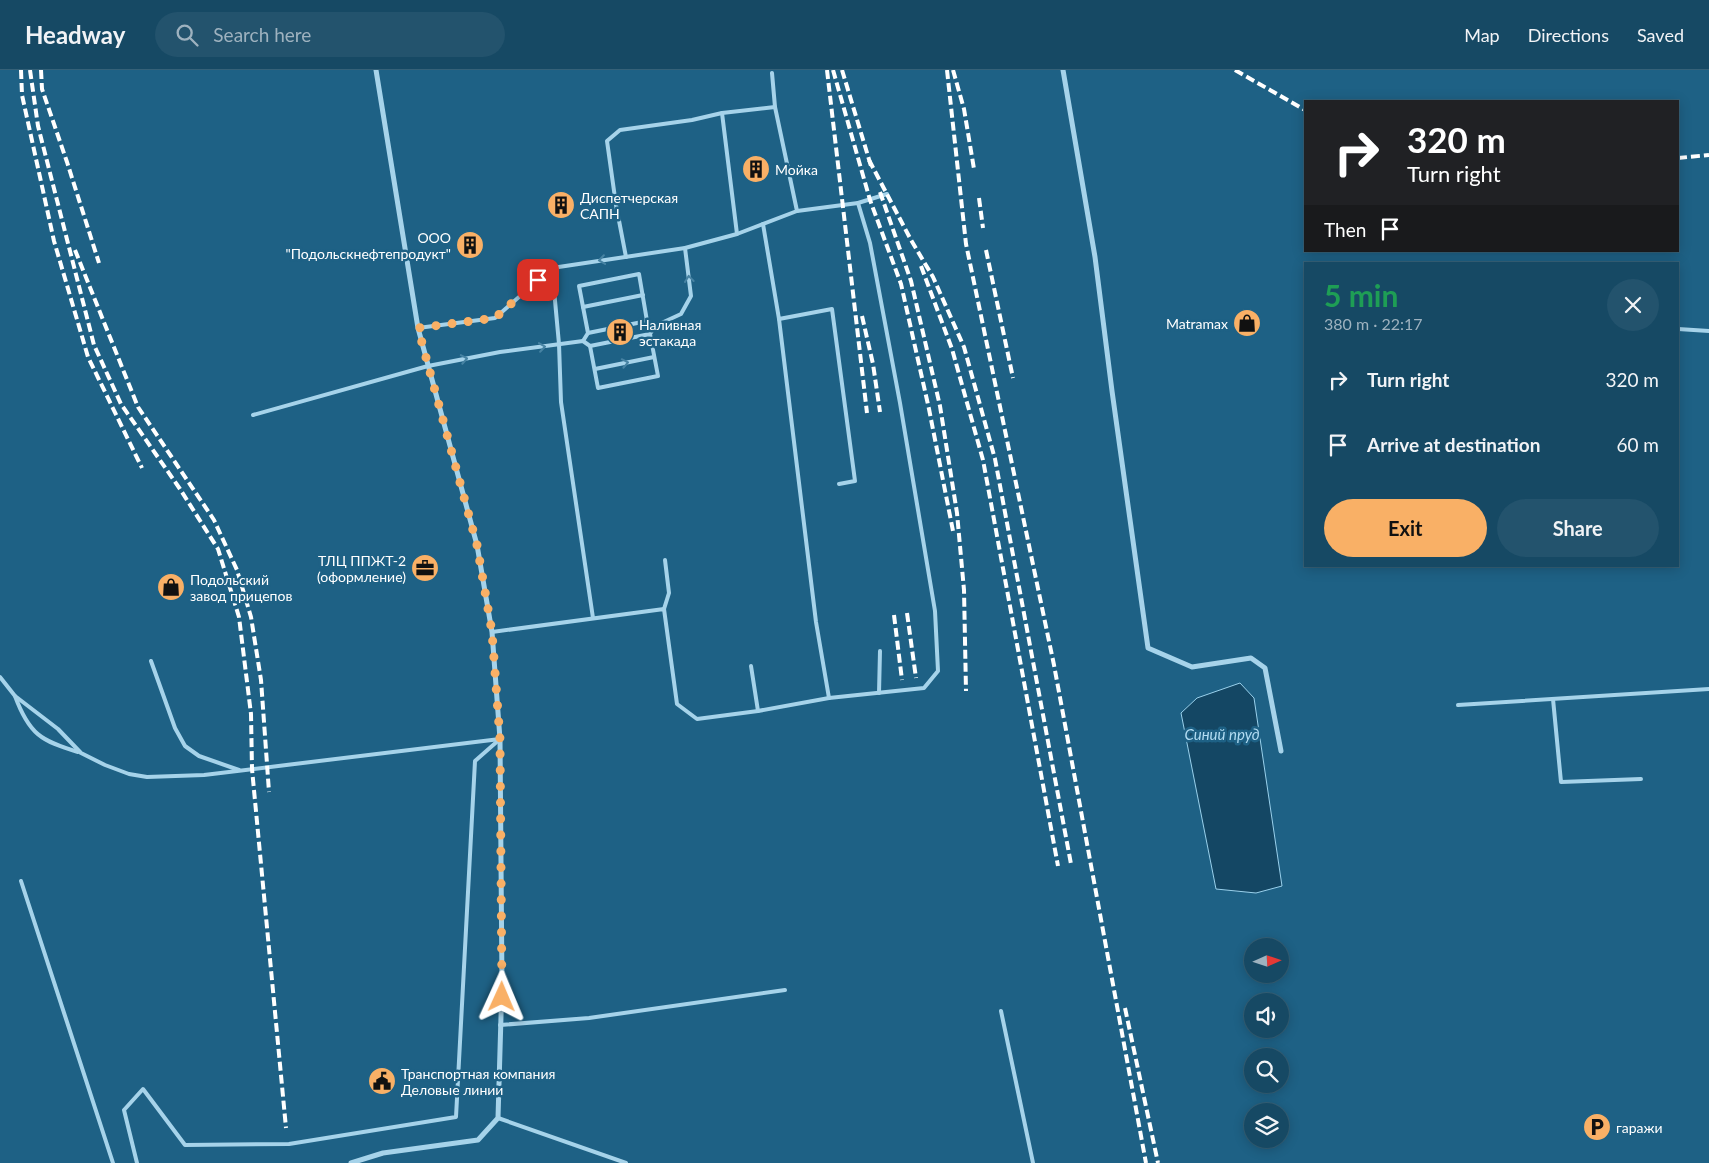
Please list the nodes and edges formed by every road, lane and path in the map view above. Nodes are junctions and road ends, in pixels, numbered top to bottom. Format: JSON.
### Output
{"nodes":[{"id":1,"x":376,"y":70,"type":"edge"},
{"id":2,"x":1063,"y":70,"type":"edge"},
{"id":3,"x":772,"y":73,"type":"dead end"},
{"id":4,"x":774,"y":107,"type":"junction"},
{"id":5,"x":722,"y":113,"type":"junction"},
{"id":6,"x":887,"y":194,"type":"dead end"},
{"id":7,"x":858,"y":203,"type":"junction"},
{"id":8,"x":797,"y":211,"type":"junction"},
{"id":9,"x":763,"y":224,"type":"junction"},
{"id":10,"x":737,"y":234,"type":"junction"},
{"id":11,"x":685,"y":248,"type":"junction"},
{"id":12,"x":626,"y":257,"type":"junction"},
{"id":13,"x":552,"y":268,"type":"junction"},
{"id":14,"x":643,"y":295,"type":"junction"},
{"id":15,"x":583,"y":307,"type":"junction"},
{"id":16,"x":779,"y":319,"type":"junction"},
{"id":17,"x":647,"y":321,"type":"junction"},
{"id":18,"x":655,"y":326,"type":"junction"},
{"id":19,"x":418,"y":328,"type":"junction"},
{"id":20,"x":1679,"y":329,"type":"edge"},
{"id":21,"x":1709,"y":331,"type":"edge"},
{"id":22,"x":588,"y":333,"type":"junction"},
{"id":23,"x":650,"y":334,"type":"junction"},
{"id":24,"x":583,"y":341,"type":"junction"},
{"id":25,"x":559,"y":344,"type":"junction"},
{"id":26,"x":590,"y":346,"type":"junction"},
{"id":27,"x":654,"y":357,"type":"junction"},
{"id":28,"x":428,"y":366,"type":"junction"},
{"id":29,"x":595,"y":369,"type":"junction"},
{"id":30,"x":253,"y":416,"type":"dead end"},
{"id":31,"x":839,"y":484,"type":"dead end"},
{"id":32,"x":665,"y":560,"type":"dead end"},
{"id":33,"x":664,"y":609,"type":"junction"},
{"id":34,"x":593,"y":618,"type":"junction"},
{"id":35,"x":492,"y":632,"type":"junction"},
{"id":36,"x":880,"y":651,"type":"dead end"},
{"id":37,"x":151,"y":661,"type":"dead end"},
{"id":38,"x":751,"y":666,"type":"dead end"},
{"id":39,"x":0,"y":677,"type":"edge"},
{"id":40,"x":1709,"y":689,"type":"edge"},
{"id":41,"x":878,"y":693,"type":"junction"},
{"id":42,"x":15,"y":696,"type":"junction"},
{"id":43,"x":828,"y":698,"type":"junction"},
{"id":44,"x":1553,"y":699,"type":"junction"},
{"id":45,"x":1458,"y":705,"type":"dead end"},
{"id":46,"x":758,"y":711,"type":"junction"},
{"id":47,"x":500,"y":739,"type":"junction"},
{"id":48,"x":1281,"y":751,"type":"dead end"},
{"id":49,"x":81,"y":753,"type":"junction"},
{"id":50,"x":241,"y":770,"type":"junction"},
{"id":51,"x":1641,"y":779,"type":"dead end"},
{"id":52,"x":21,"y":881,"type":"dead end"},
{"id":53,"x":785,"y":990,"type":"dead end"},
{"id":54,"x":1001,"y":1011,"type":"dead end"},
{"id":55,"x":500,"y":1025,"type":"junction"},
{"id":56,"x":498,"y":1118,"type":"junction"},
{"id":57,"x":113,"y":1163,"type":"edge"},
{"id":58,"x":137,"y":1163,"type":"edge"},
{"id":59,"x":351,"y":1163,"type":"edge"},
{"id":60,"x":626,"y":1163,"type":"edge"},
{"id":61,"x":1033,"y":1163,"type":"edge"}],
"edges":[{"from":1,"to":19,"type":"street"},
{"from":2,"to":48,"type":"street"},
{"from":3,"to":4,"type":"lane"},
{"from":4,"to":5,"type":"lane"},
{"from":4,"to":8,"type":"lane"},
{"from":5,"to":10,"type":"lane"},
{"from":5,"to":12,"type":"lane"},
{"from":6,"to":7,"type":"lane"},
{"from":7,"to":8,"type":"lane"},
{"from":7,"to":41,"type":"lane"},
{"from":8,"to":9,"type":"lane"},
{"from":9,"to":10,"type":"lane"},
{"from":9,"to":16,"type":"lane"},
{"from":10,"to":11,"type":"lane"},
{"from":11,"to":12,"type":"lane"},
{"from":18,"to":11,"type":"lane","one_way":true},
{"from":12,"to":13,"type":"lane","one_way":true},
{"from":13,"to":19,"type":"lane"},
{"from":13,"to":25,"type":"lane"},
{"from":14,"to":15,"type":"lane"},
{"from":14,"to":15,"type":"lane"},
{"from":14,"to":17,"type":"lane"},
{"from":15,"to":22,"type":"lane"},
{"from":16,"to":31,"type":"lane"},
{"from":16,"to":43,"type":"lane"},
{"from":17,"to":18,"type":"lane"},
{"from":17,"to":22,"type":"lane"},
{"from":18,"to":23,"type":"lane"},
{"from":19,"to":28,"type":"street"},
{"from":20,"to":21,"type":"lane"},
{"from":22,"to":24,"type":"lane"},
{"from":23,"to":26,"type":"lane"},
{"from":23,"to":27,"type":"lane"},
{"from":24,"to":25,"type":"lane"},
{"from":24,"to":26,"type":"lane"},
{"from":28,"to":25,"type":"lane","one_way":true},
{"from":25,"to":34,"type":"lane"},
{"from":26,"to":29,"type":"lane"},
{"from":29,"to":27,"type":"lane","one_way":true},
{"from":27,"to":29,"type":"lane"},
{"from":28,"to":30,"type":"lane"},
{"from":28,"to":35,"type":"street"},
{"from":32,"to":33,"type":"lane"},
{"from":33,"to":34,"type":"lane"},
{"from":33,"to":46,"type":"lane"},
{"from":34,"to":35,"type":"lane"},
{"from":35,"to":47,"type":"street"},
{"from":36,"to":41,"type":"lane"},
{"from":37,"to":50,"type":"lane"},
{"from":38,"to":46,"type":"lane"},
{"from":39,"to":42,"type":"lane"},
{"from":40,"to":44,"type":"lane"},
{"from":41,"to":43,"type":"lane"},
{"from":42,"to":49,"type":"lane"},
{"from":42,"to":49,"type":"lane"},
{"from":43,"to":46,"type":"lane"},
{"from":44,"to":45,"type":"lane"},
{"from":44,"to":51,"type":"lane"},
{"from":47,"to":50,"type":"lane"},
{"from":47,"to":55,"type":"street"},
{"from":47,"to":58,"type":"lane"},
{"from":49,"to":50,"type":"lane"},
{"from":52,"to":57,"type":"lane"},
{"from":53,"to":55,"type":"lane"},
{"from":54,"to":61,"type":"lane"},
{"from":55,"to":56,"type":"street"},
{"from":56,"to":59,"type":"street"},
{"from":56,"to":60,"type":"lane"}]}
